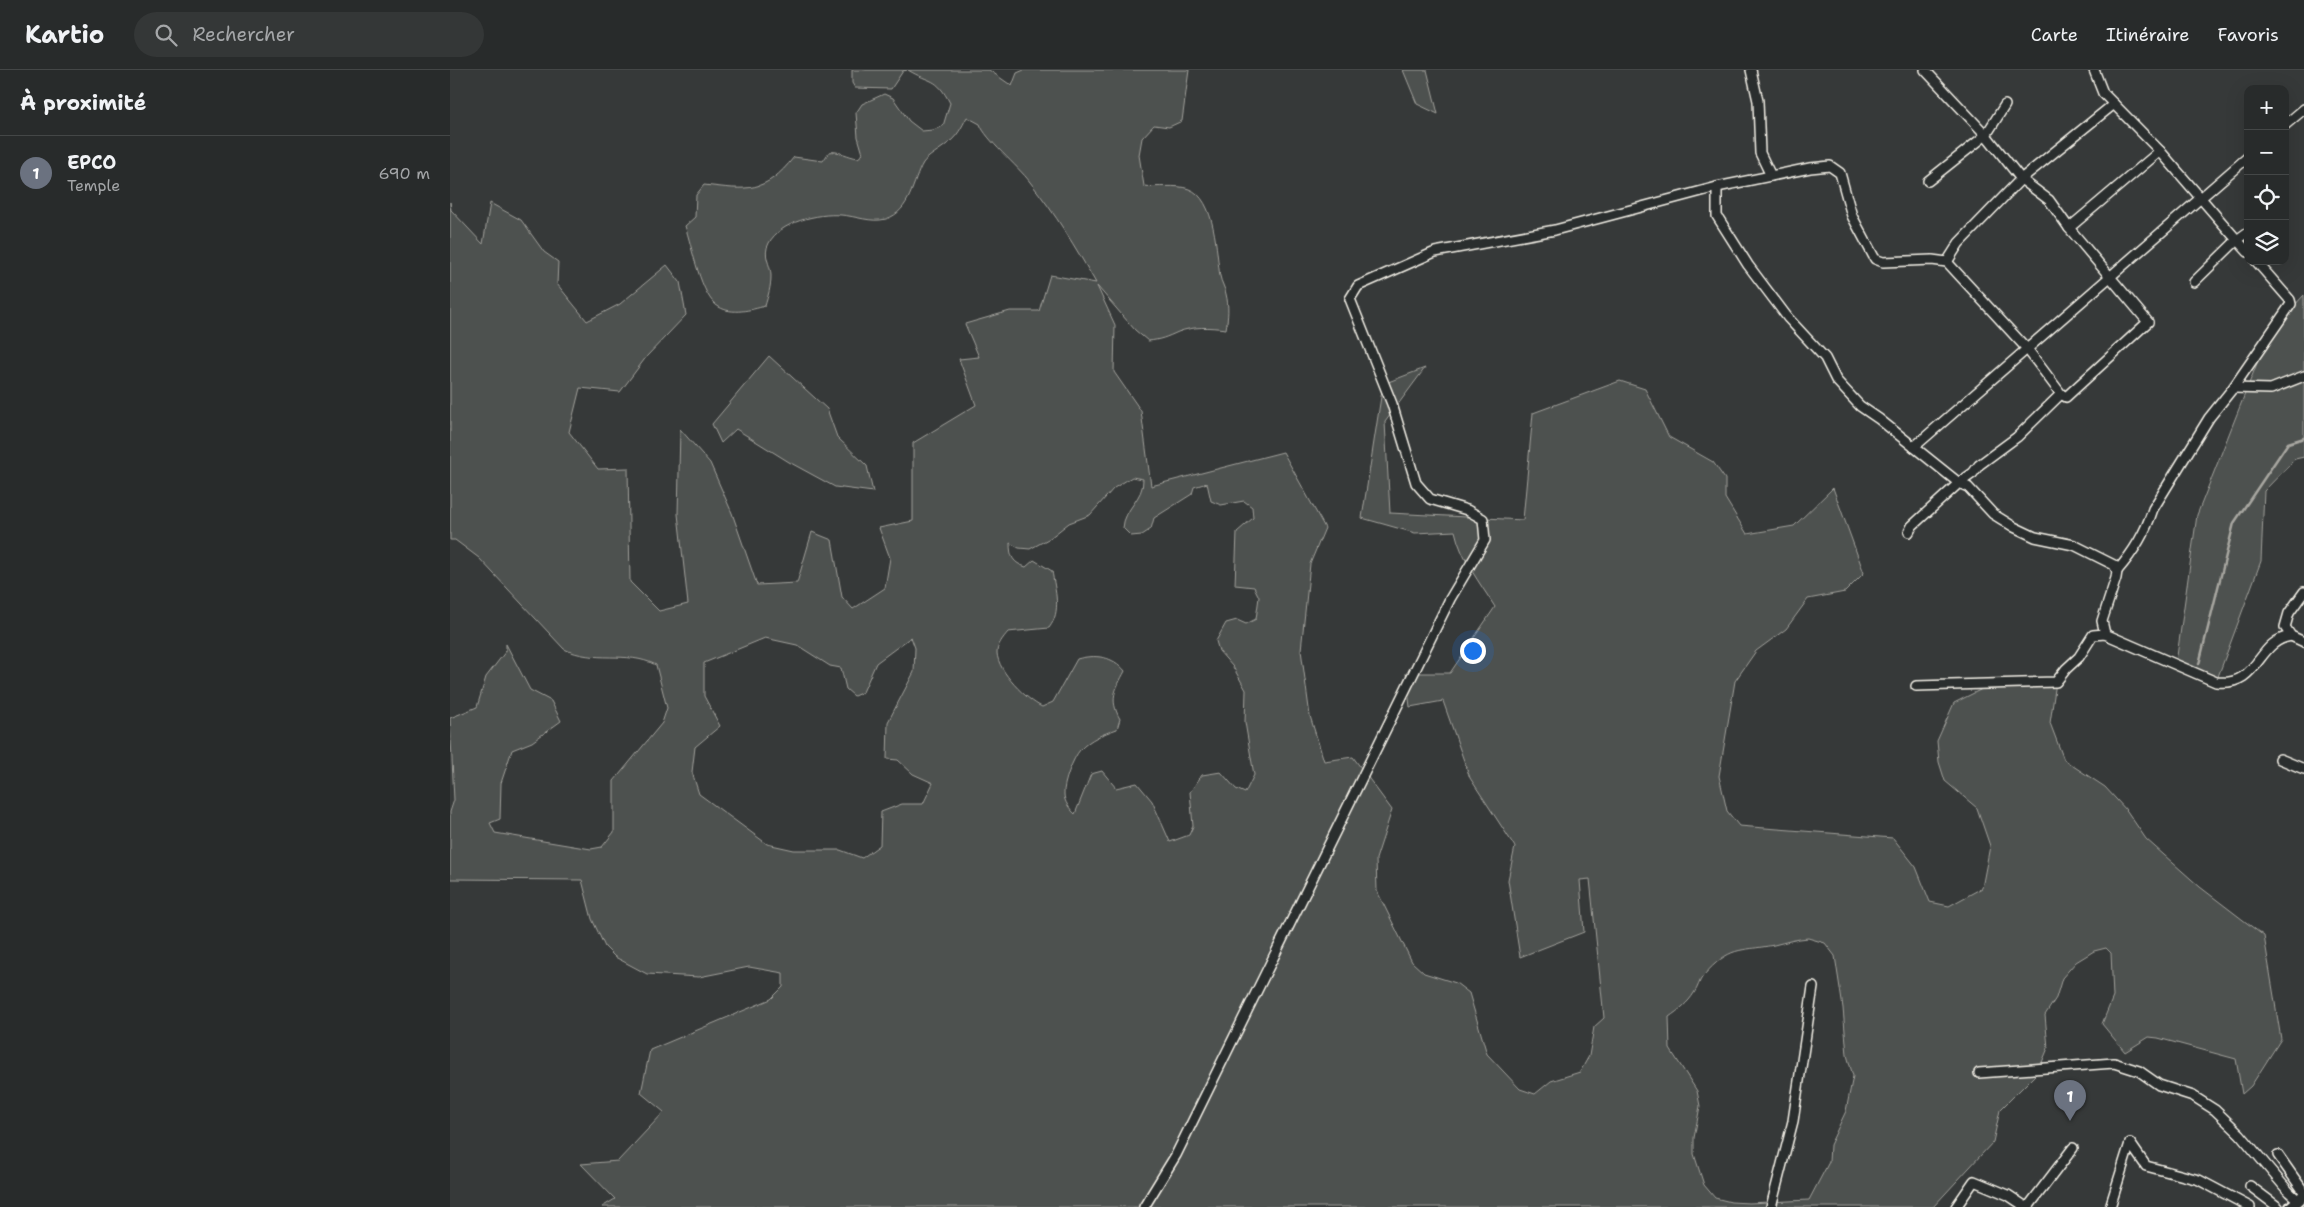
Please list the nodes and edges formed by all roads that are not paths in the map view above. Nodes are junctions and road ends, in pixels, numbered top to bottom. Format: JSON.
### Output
{"nodes":[{"id":1,"x":1751,"y":70,"type":"edge"},
{"id":2,"x":1924,"y":70,"type":"edge"},
{"id":3,"x":2094,"y":70,"type":"edge"},
{"id":4,"x":2114,"y":104,"type":"junction"},
{"id":5,"x":2005,"y":106,"type":"dead end"},
{"id":6,"x":2304,"y":109,"type":"edge"},
{"id":7,"x":2289,"y":122,"type":"edge"},
{"id":8,"x":1986,"y":135,"type":"junction"},
{"id":9,"x":2160,"y":151,"type":"junction"},
{"id":10,"x":2244,"y":160,"type":"edge"},
{"id":11,"x":1771,"y":176,"type":"junction"},
{"id":12,"x":2021,"y":179,"type":"junction"},
{"id":13,"x":1928,"y":181,"type":"dead end"},
{"id":14,"x":1717,"y":187,"type":"junction"},
{"id":15,"x":2200,"y":198,"type":"junction"},
{"id":16,"x":2068,"y":228,"type":"junction"},
{"id":17,"x":2244,"y":235,"type":"edge"},
{"id":18,"x":2237,"y":240,"type":"junction"},
{"id":19,"x":2244,"y":248,"type":"edge"},
{"id":20,"x":1947,"y":262,"type":"junction"},
{"id":21,"x":2259,"y":265,"type":"edge"},
{"id":22,"x":2111,"y":278,"type":"junction"},
{"id":23,"x":2194,"y":282,"type":"dead end"},
{"id":24,"x":2028,"y":350,"type":"junction"},
{"id":25,"x":2304,"y":376,"type":"edge"},
{"id":26,"x":2233,"y":388,"type":"junction"},
{"id":27,"x":2061,"y":394,"type":"junction"},
{"id":28,"x":1914,"y":447,"type":"junction"},
{"id":29,"x":1959,"y":483,"type":"junction"},
{"id":30,"x":1909,"y":532,"type":"dead end"},
{"id":31,"x":2117,"y":571,"type":"junction"},
{"id":32,"x":2304,"y":592,"type":"edge"},
{"id":33,"x":2105,"y":634,"type":"junction"},
{"id":34,"x":2291,"y":636,"type":"junction"},
{"id":35,"x":2304,"y":642,"type":"edge"},
{"id":36,"x":1916,"y":686,"type":"dead end"},
{"id":37,"x":2280,"y":759,"type":"dead end"},
{"id":38,"x":2304,"y":769,"type":"edge"},
{"id":39,"x":1813,"y":987,"type":"dead end"},
{"id":40,"x":1979,"y":1073,"type":"dead end"},
{"id":41,"x":2074,"y":1148,"type":"dead end"},
{"id":42,"x":2278,"y":1155,"type":"dead end"},
{"id":43,"x":2250,"y":1186,"type":"dead end"},
{"id":44,"x":2299,"y":1198,"type":"edge"},
{"id":45,"x":1144,"y":1207,"type":"edge"},
{"id":46,"x":1771,"y":1207,"type":"edge"},
{"id":47,"x":1956,"y":1207,"type":"edge"},
{"id":48,"x":2027,"y":1207,"type":"edge"},
{"id":49,"x":2110,"y":1207,"type":"edge"},
{"id":50,"x":2250,"y":1207,"type":"edge"},
{"id":51,"x":2278,"y":1207,"type":"edge"}],
"edges":[{"from":1,"to":11,"type":"street"},
{"from":2,"to":8,"type":"street"},
{"from":3,"to":4,"type":"street"},
{"from":4,"to":9,"type":"street"},
{"from":4,"to":12,"type":"street"},
{"from":5,"to":8,"type":"street"},
{"from":6,"to":7,"type":"street"},
{"from":8,"to":12,"type":"street"},
{"from":8,"to":13,"type":"street"},
{"from":9,"to":15,"type":"street"},
{"from":9,"to":16,"type":"street"},
{"from":10,"to":15,"type":"street"},
{"from":11,"to":14,"type":"street"},
{"from":11,"to":20,"type":"street"},
{"from":12,"to":16,"type":"street"},
{"from":12,"to":20,"type":"street"},
{"from":14,"to":28,"type":"street"},
{"from":14,"to":45,"type":"street"},
{"from":15,"to":18,"type":"street"},
{"from":15,"to":22,"type":"street"},
{"from":16,"to":22,"type":"street"},
{"from":17,"to":18,"type":"street"},
{"from":18,"to":19,"type":"street"},
{"from":18,"to":23,"type":"street"},
{"from":20,"to":24,"type":"street"},
{"from":21,"to":26,"type":"street"},
{"from":22,"to":24,"type":"street"},
{"from":22,"to":27,"type":"street"},
{"from":24,"to":27,"type":"street"},
{"from":24,"to":28,"type":"street"},
{"from":25,"to":26,"type":"street"},
{"from":26,"to":31,"type":"street"},
{"from":27,"to":29,"type":"street"},
{"from":28,"to":29,"type":"street"},
{"from":29,"to":30,"type":"street"},
{"from":29,"to":31,"type":"street"},
{"from":31,"to":33,"type":"street"},
{"from":32,"to":34,"type":"street"},
{"from":33,"to":34,"type":"street"},
{"from":33,"to":36,"type":"street"},
{"from":34,"to":35,"type":"street"},
{"from":37,"to":38,"type":"street"},
{"from":39,"to":46,"type":"street"},
{"from":40,"to":44,"type":"street"},
{"from":41,"to":48,"type":"street"},
{"from":42,"to":44,"type":"street"},
{"from":43,"to":51,"type":"street"},
{"from":47,"to":48,"type":"street"},
{"from":49,"to":50,"type":"street"}]}
